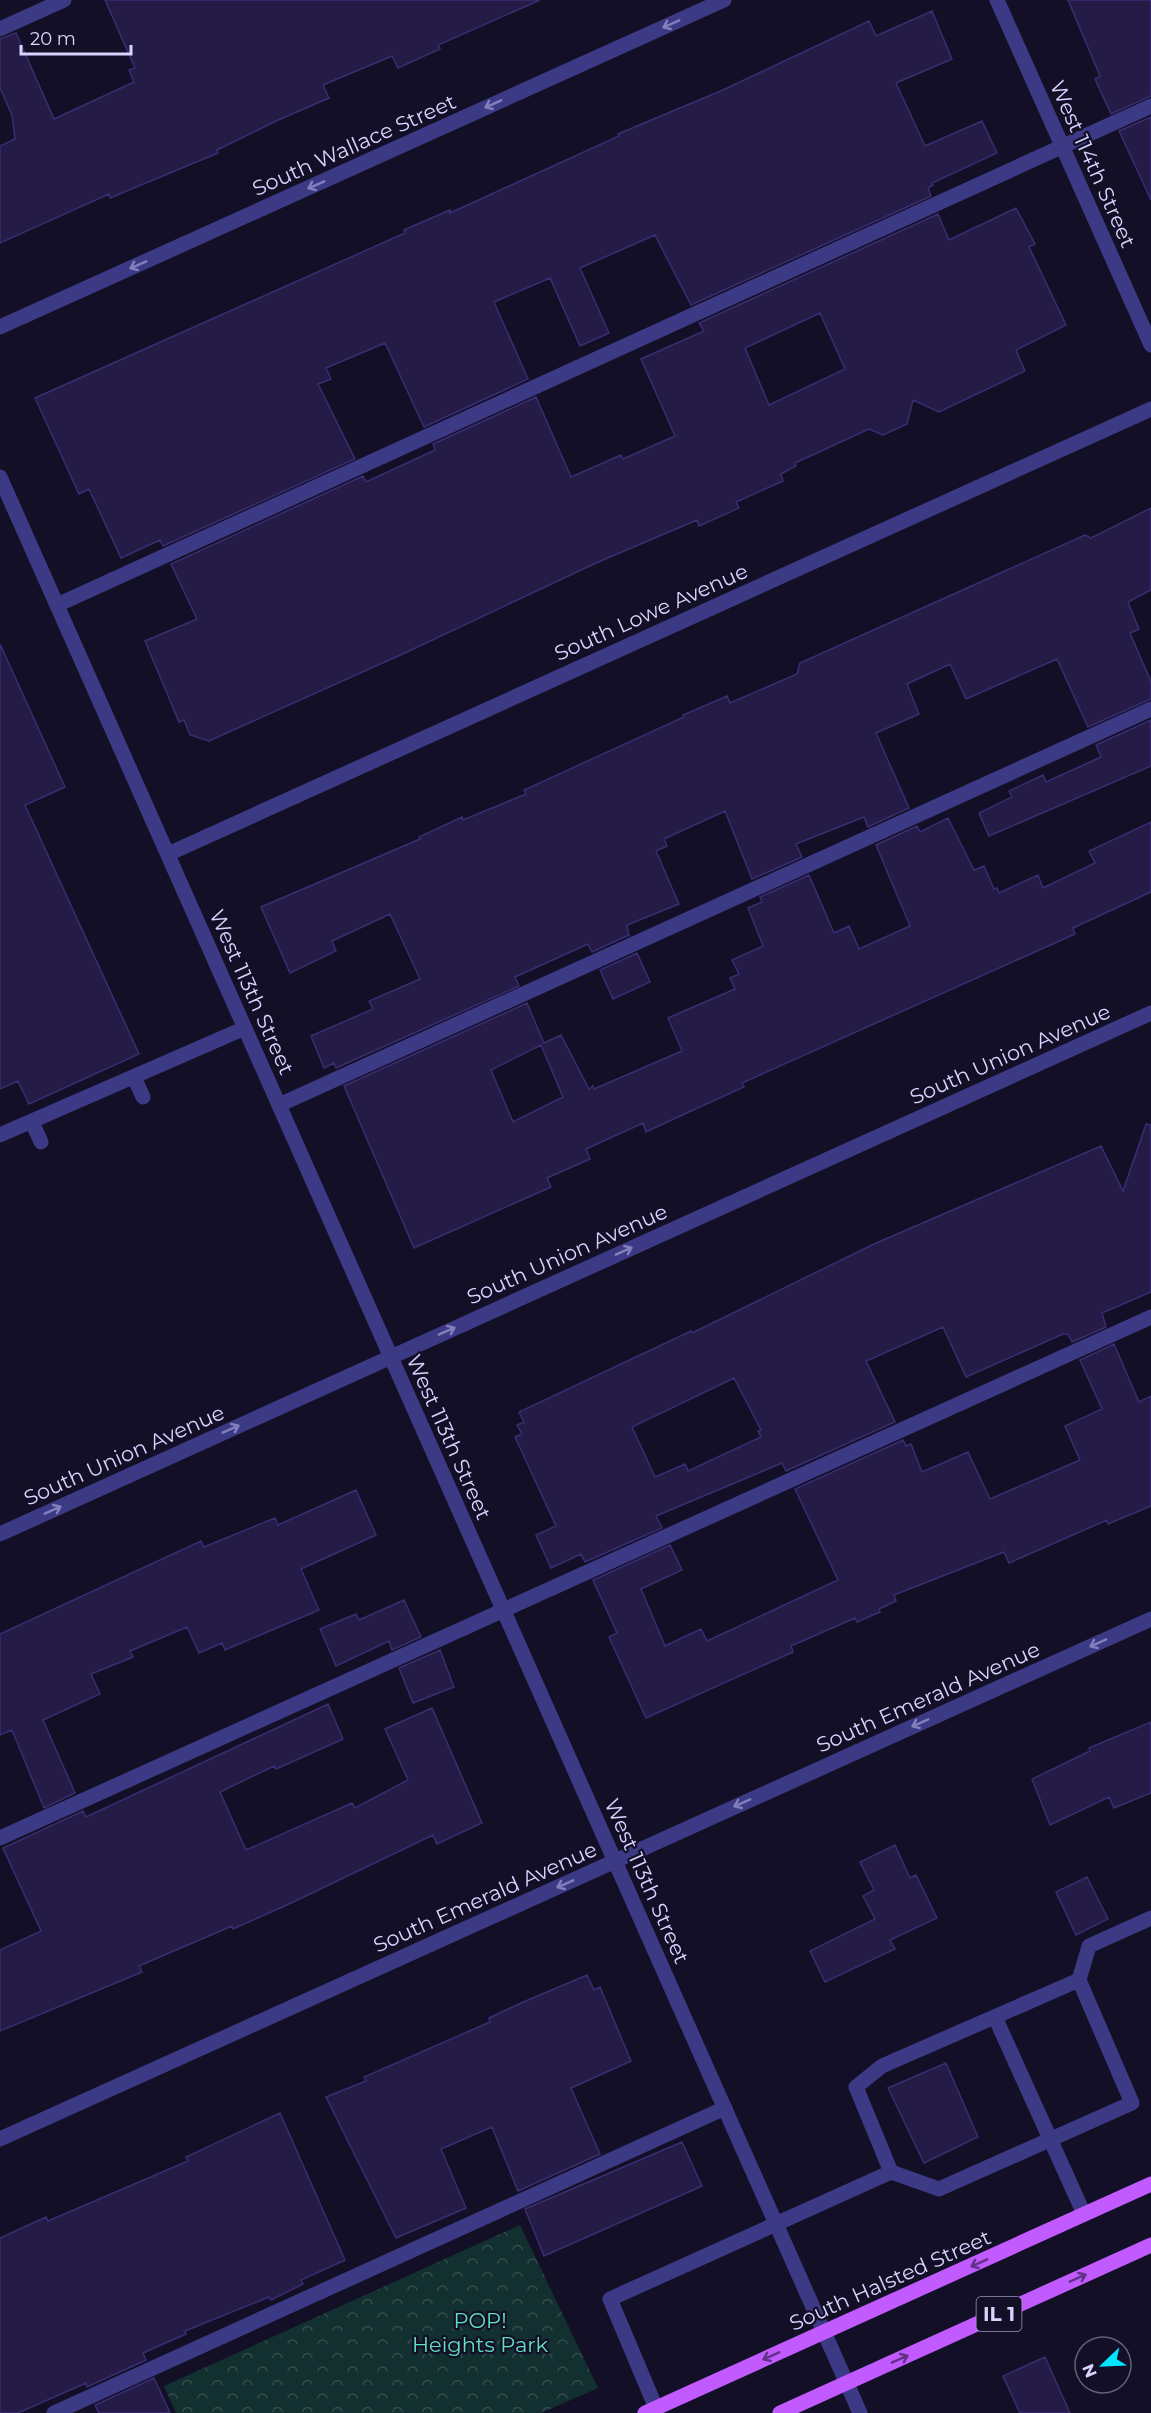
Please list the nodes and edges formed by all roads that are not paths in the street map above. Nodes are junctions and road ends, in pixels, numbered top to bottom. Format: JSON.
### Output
{"nodes":[{"id":1,"x":64,"y":0,"type":"edge"},
{"id":2,"x":724,"y":0,"type":"edge"},
{"id":3,"x":997,"y":0,"type":"edge"},
{"id":4,"x":0,"y":29,"type":"edge"},
{"id":5,"x":1151,"y":106,"type":"edge"},
{"id":6,"x":1062,"y":146,"type":"junction"},
{"id":7,"x":0,"y":327,"type":"edge"},
{"id":8,"x":1151,"y":345,"type":"edge"},
{"id":9,"x":1151,"y":409,"type":"edge"},
{"id":10,"x":0,"y":477,"type":"edge"},
{"id":11,"x":57,"y":605,"type":"junction"},
{"id":12,"x":1151,"y":709,"type":"edge"},
{"id":13,"x":168,"y":854,"type":"junction"},
{"id":14,"x":1151,"y":1013,"type":"edge"},
{"id":15,"x":245,"y":1028,"type":"junction"},
{"id":16,"x":134,"y":1077,"type":"junction"},
{"id":17,"x":143,"y":1096,"type":"dead end"},
{"id":18,"x":279,"y":1105,"type":"junction"},
{"id":19,"x":32,"y":1122,"type":"junction"},
{"id":20,"x":0,"y":1135,"type":"edge"},
{"id":21,"x":41,"y":1142,"type":"dead end"},
{"id":22,"x":1151,"y":1317,"type":"edge"},
{"id":23,"x":391,"y":1356,"type":"junction"},
{"id":24,"x":0,"y":1534,"type":"edge"},
{"id":25,"x":503,"y":1610,"type":"junction"},
{"id":26,"x":1151,"y":1618,"type":"edge"},
{"id":27,"x":0,"y":1838,"type":"edge"},
{"id":28,"x":615,"y":1861,"type":"junction"},
{"id":29,"x":1151,"y":1918,"type":"edge"},
{"id":30,"x":1079,"y":1980,"type":"junction"},
{"id":31,"x":994,"y":2017,"type":"junction"},
{"id":32,"x":725,"y":2108,"type":"junction"},
{"id":33,"x":0,"y":2139,"type":"edge"},
{"id":34,"x":1050,"y":2140,"type":"junction"},
{"id":35,"x":891,"y":2172,"type":"junction"},
{"id":36,"x":1151,"y":2184,"type":"edge"},
{"id":37,"x":1084,"y":2214,"type":"junction"},
{"id":38,"x":775,"y":2224,"type":"junction"},
{"id":39,"x":1151,"y":2245,"type":"edge"},
{"id":40,"x":824,"y":2332,"type":"junction"},
{"id":41,"x":847,"y":2383,"type":"junction"},
{"id":42,"x":651,"y":2410,"type":"edge"},
{"id":43,"x":54,"y":2413,"type":"edge"},
{"id":44,"x":780,"y":2413,"type":"edge"},
{"id":45,"x":860,"y":2413,"type":"edge"}],
"edges":[{"from":1,"to":4,"type":"street"},
{"from":2,"to":7,"type":"street","name":"South Wallace Street","one_way":true},
{"from":3,"to":6,"type":"street","name":"West 114th Street"},
{"from":5,"to":6,"type":"street"},
{"from":6,"to":8,"type":"street","name":"West 114th Street"},
{"from":6,"to":11,"type":"street"},
{"from":9,"to":13,"type":"street","name":"South Lowe Avenue"},
{"from":10,"to":11,"type":"street","name":"West 113th Street"},
{"from":11,"to":13,"type":"street","name":"West 113th Street"},
{"from":12,"to":18,"type":"street"},
{"from":13,"to":15,"type":"street","name":"West 113th Street"},
{"from":23,"to":14,"type":"street","name":"South Union Avenue","one_way":true},
{"from":15,"to":16,"type":"street"},
{"from":15,"to":18,"type":"street","name":"West 113th Street"},
{"from":16,"to":17,"type":"street"},
{"from":16,"to":19,"type":"street"},
{"from":18,"to":23,"type":"street","name":"West 113th Street"},
{"from":19,"to":20,"type":"street"},
{"from":19,"to":21,"type":"street"},
{"from":22,"to":25,"type":"street"},
{"from":24,"to":23,"type":"street","name":"South Union Avenue","one_way":true},
{"from":23,"to":25,"type":"street","name":"West 113th Street"},
{"from":25,"to":27,"type":"street"},
{"from":25,"to":28,"type":"street","name":"West 113th Street"},
{"from":26,"to":28,"type":"street","name":"South Emerald Avenue","one_way":true},
{"from":28,"to":32,"type":"street","name":"West 113th Street"},
{"from":28,"to":33,"type":"street","name":"South Emerald Avenue","one_way":true},
{"from":29,"to":30,"type":"street"},
{"from":30,"to":31,"type":"street"},
{"from":30,"to":34,"type":"street"},
{"from":31,"to":34,"type":"street"},
{"from":31,"to":35,"type":"street"},
{"from":32,"to":38,"type":"street","name":"West 113th Street"},
{"from":32,"to":43,"type":"street"},
{"from":34,"to":35,"type":"street"},
{"from":34,"to":37,"type":"street"},
{"from":35,"to":38,"type":"street"},
{"from":36,"to":37,"type":"main road","name":"South Halsted Street","number":"IL 1"},
{"from":37,"to":40,"type":"main road","name":"South Halsted Street","number":"IL 1","one_way":true},
{"from":38,"to":40,"type":"street","name":"West 113th Street"},
{"from":38,"to":42,"type":"street"},
{"from":41,"to":39,"type":"main road","number":"IL 1","one_way":true},
{"from":40,"to":41,"type":"street","name":"West 113th Street"},
{"from":40,"to":42,"type":"main road","name":"South Halsted Street","number":"IL 1","one_way":true},
{"from":41,"to":44,"type":"main road","number":"IL 1"},
{"from":41,"to":45,"type":"street","name":"West 113th Street"}]}
